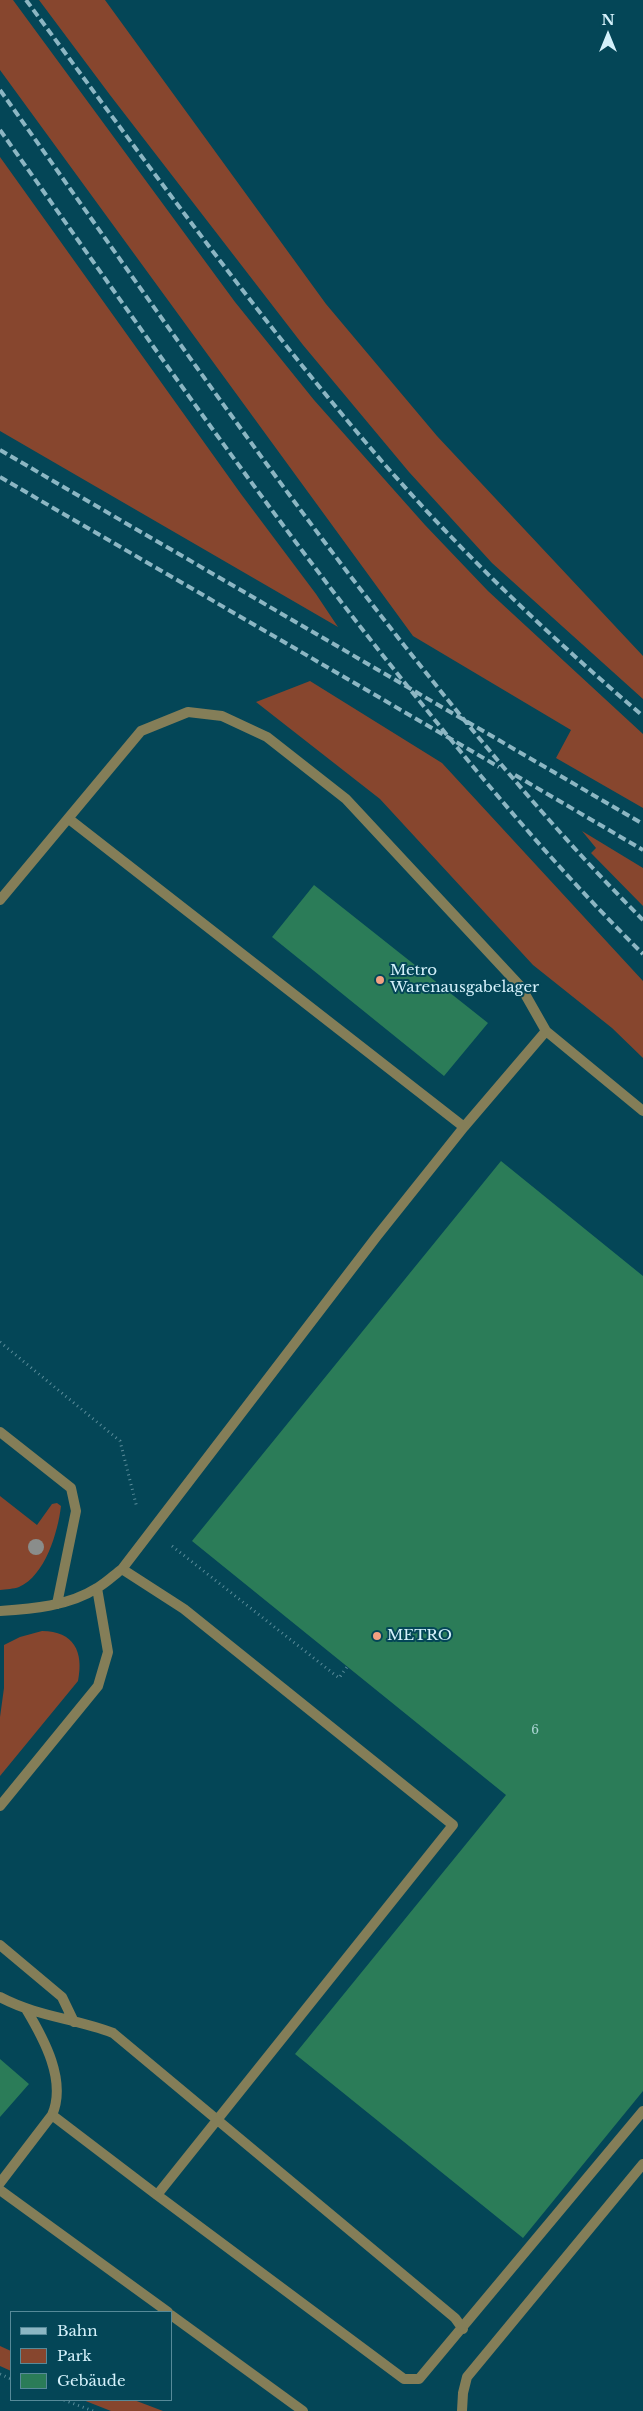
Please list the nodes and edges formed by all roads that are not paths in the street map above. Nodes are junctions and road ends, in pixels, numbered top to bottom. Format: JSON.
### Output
{"nodes":[{"id":1,"x":69,"y":819,"type":"junction"},
{"id":2,"x":0,"y":900,"type":"edge"},
{"id":3,"x":546,"y":1031,"type":"junction"},
{"id":4,"x":643,"y":1111,"type":"edge"},
{"id":5,"x":464,"y":1126,"type":"junction"},
{"id":6,"x":0,"y":1432,"type":"edge"},
{"id":7,"x":122,"y":1569,"type":"junction"},
{"id":8,"x":97,"y":1588,"type":"junction"},
{"id":9,"x":56,"y":1604,"type":"junction"},
{"id":10,"x":0,"y":1611,"type":"edge"},
{"id":11,"x":0,"y":1806,"type":"edge"},
{"id":12,"x":0,"y":1945,"type":"edge"},
{"id":13,"x":0,"y":1997,"type":"edge"},
{"id":14,"x":26,"y":2009,"type":"junction"},
{"id":15,"x":74,"y":2022,"type":"junction"},
{"id":16,"x":643,"y":2111,"type":"edge"},
{"id":17,"x":52,"y":2115,"type":"junction"},
{"id":18,"x":216,"y":2121,"type":"junction"},
{"id":19,"x":643,"y":2164,"type":"edge"},
{"id":20,"x":0,"y":2182,"type":"edge"},
{"id":21,"x":0,"y":2190,"type":"edge"},
{"id":22,"x":157,"y":2194,"type":"junction"},
{"id":23,"x":167,"y":2311,"type":"edge"},
{"id":24,"x":172,"y":2316,"type":"edge"},
{"id":25,"x":463,"y":2329,"type":"junction"},
{"id":26,"x":303,"y":2411,"type":"edge"},
{"id":27,"x":462,"y":2411,"type":"edge"}],
"edges":[{"from":1,"to":2,"type":"lane"},
{"from":1,"to":3,"type":"lane"},
{"from":1,"to":5,"type":"lane"},
{"from":3,"to":4,"type":"lane"},
{"from":3,"to":5,"type":"lane"},
{"from":5,"to":7,"type":"lane"},
{"from":6,"to":9,"type":"lane"},
{"from":7,"to":8,"type":"lane"},
{"from":7,"to":18,"type":"lane"},
{"from":8,"to":9,"type":"lane"},
{"from":8,"to":11,"type":"lane"},
{"from":9,"to":10,"type":"lane"},
{"from":12,"to":15,"type":"lane"},
{"from":13,"to":14,"type":"lane"},
{"from":14,"to":15,"type":"lane"},
{"from":14,"to":17,"type":"lane"},
{"from":15,"to":18,"type":"lane"},
{"from":16,"to":25,"type":"lane"},
{"from":17,"to":20,"type":"lane"},
{"from":17,"to":22,"type":"lane"},
{"from":18,"to":22,"type":"lane"},
{"from":18,"to":25,"type":"lane"},
{"from":19,"to":27,"type":"lane"},
{"from":21,"to":23,"type":"lane"},
{"from":22,"to":25,"type":"lane"},
{"from":24,"to":26,"type":"lane"}]}
